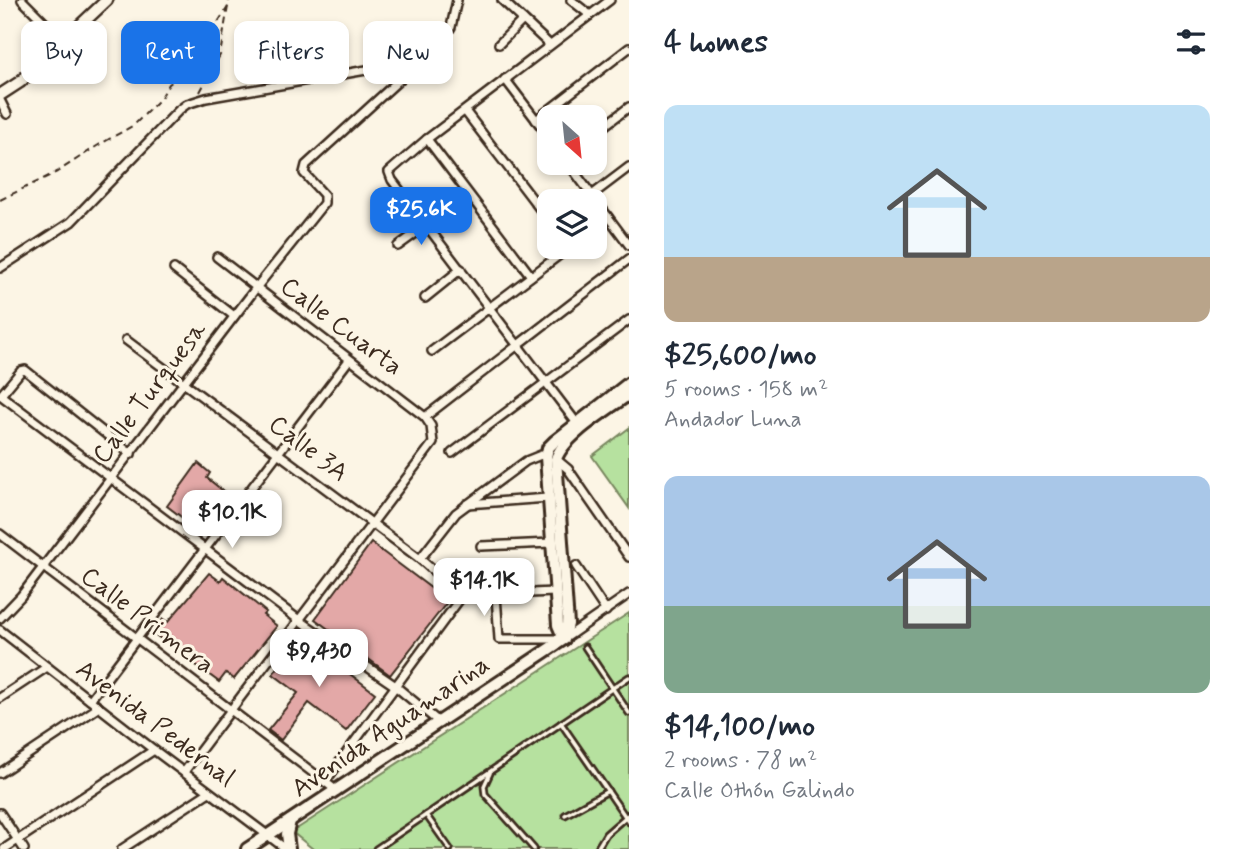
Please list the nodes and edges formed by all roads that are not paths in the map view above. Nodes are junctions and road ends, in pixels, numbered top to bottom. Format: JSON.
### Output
{"nodes":[{"id":1,"x":22,"y":0,"type":"edge"},
{"id":2,"x":106,"y":0,"type":"edge"},
{"id":3,"x":457,"y":0,"type":"edge"},
{"id":4,"x":502,"y":0,"type":"edge"},
{"id":5,"x":571,"y":0,"type":"edge"},
{"id":6,"x":610,"y":0,"type":"edge"},
{"id":7,"x":590,"y":15,"type":"junction"},
{"id":8,"x":523,"y":20,"type":"junction"},
{"id":9,"x":43,"y":21,"type":"edge"},
{"id":10,"x":85,"y":21,"type":"edge"},
{"id":11,"x":452,"y":21,"type":"edge"},
{"id":12,"x":499,"y":44,"type":"dead end"},
{"id":13,"x":550,"y":45,"type":"junction"},
{"id":14,"x":629,"y":48,"type":"edge"},
{"id":15,"x":363,"y":71,"type":"edge"},
{"id":16,"x":505,"y":79,"type":"junction"},
{"id":17,"x":21,"y":81,"type":"edge"},
{"id":18,"x":394,"y":84,"type":"edge"},
{"id":19,"x":0,"y":98,"type":"edge"},
{"id":20,"x":629,"y":107,"type":"edge"},
{"id":21,"x":465,"y":111,"type":"junction"},
{"id":22,"x":7,"y":114,"type":"dead end"},
{"id":23,"x":536,"y":120,"type":"joint"},
{"id":24,"x":607,"y":124,"type":"edge"},
{"id":25,"x":426,"y":139,"type":"junction"},
{"id":26,"x":629,"y":167,"type":"edge"},
{"id":27,"x":600,"y":189,"type":"edge"},
{"id":28,"x":537,"y":205,"type":"edge"},
{"id":29,"x":608,"y":217,"type":"edge"},
{"id":30,"x":427,"y":225,"type":"junction"},
{"id":31,"x":629,"y":225,"type":"edge"},
{"id":32,"x":620,"y":232,"type":"junction"},
{"id":33,"x":629,"y":245,"type":"edge"},
{"id":34,"x":398,"y":246,"type":"dead end"},
{"id":35,"x":217,"y":257,"type":"dead end"},
{"id":36,"x":553,"y":259,"type":"edge"},
{"id":37,"x":629,"y":259,"type":"edge"},
{"id":38,"x":0,"y":268,"type":"edge"},
{"id":39,"x":174,"y":269,"type":"dead end"},
{"id":40,"x":461,"y":269,"type":"junction"},
{"id":41,"x":531,"y":275,"type":"junction"},
{"id":42,"x":256,"y":288,"type":"junction"},
{"id":43,"x":425,"y":299,"type":"dead end"},
{"id":44,"x":490,"y":307,"type":"junction"},
{"id":45,"x":234,"y":316,"type":"junction"},
{"id":46,"x":629,"y":320,"type":"edge"},
{"id":47,"x":126,"y":340,"type":"dead end"},
{"id":48,"x":518,"y":344,"type":"junction"},
{"id":49,"x":432,"y":351,"type":"dead end"},
{"id":50,"x":349,"y":360,"type":"junction"},
{"id":51,"x":184,"y":382,"type":"junction"},
{"id":52,"x":547,"y":382,"type":"junction"},
{"id":53,"x":629,"y":383,"type":"edge"},
{"id":54,"x":1,"y":394,"type":"edge"},
{"id":55,"x":629,"y":394,"type":"edge"},
{"id":56,"x":425,"y":417,"type":"junction"},
{"id":57,"x":579,"y":426,"type":"junction"},
{"id":58,"x":277,"y":453,"type":"junction"},
{"id":59,"x":452,"y":453,"type":"dead end"},
{"id":60,"x":131,"y":454,"type":"junction"},
{"id":61,"x":551,"y":458,"type":"junction"},
{"id":62,"x":111,"y":479,"type":"junction"},
{"id":63,"x":548,"y":498,"type":"junction"},
{"id":64,"x":467,"y":504,"type":"junction"},
{"id":65,"x":373,"y":523,"type":"junction"},
{"id":66,"x":0,"y":534,"type":"edge"},
{"id":67,"x":551,"y":543,"type":"junction"},
{"id":68,"x":481,"y":546,"type":"dead end"},
{"id":69,"x":205,"y":548,"type":"junction"},
{"id":70,"x":629,"y":557,"type":"edge"},
{"id":71,"x":420,"y":559,"type":"junction"},
{"id":72,"x":576,"y":566,"type":"dead end"},
{"id":73,"x":42,"y":569,"type":"junction"},
{"id":74,"x":555,"y":593,"type":"junction"},
{"id":75,"x":629,"y":594,"type":"edge"},
{"id":76,"x":496,"y":595,"type":"junction"},
{"id":77,"x":461,"y":596,"type":"junction"},
{"id":78,"x":606,"y":611,"type":"junction"},
{"id":79,"x":0,"y":618,"type":"edge"},
{"id":80,"x":299,"y":620,"type":"junction"},
{"id":81,"x":0,"y":630,"type":"edge"},
{"id":82,"x":136,"y":639,"type":"junction"},
{"id":83,"x":564,"y":639,"type":"junction"},
{"id":84,"x":585,"y":647,"type":"dead end"},
{"id":85,"x":47,"y":667,"type":"junction"},
{"id":86,"x":629,"y":677,"type":"edge"},
{"id":87,"x":394,"y":685,"type":"junction"},
{"id":88,"x":612,"y":688,"type":"junction"},
{"id":89,"x":0,"y":698,"type":"edge"},
{"id":90,"x":90,"y":700,"type":"junction"},
{"id":91,"x":99,"y":707,"type":"junction"},
{"id":92,"x":229,"y":710,"type":"junction"},
{"id":93,"x":629,"y":713,"type":"edge"},
{"id":94,"x":440,"y":723,"type":"junction"},
{"id":95,"x":561,"y":723,"type":"junction"},
{"id":96,"x":154,"y":750,"type":"junction"},
{"id":97,"x":491,"y":771,"type":"junction"},
{"id":98,"x":184,"y":772,"type":"junction"},
{"id":99,"x":0,"y":773,"type":"edge"},
{"id":100,"x":325,"y":782,"type":"junction"},
{"id":101,"x":337,"y":791,"type":"junction"},
{"id":102,"x":608,"y":791,"type":"junction"},
{"id":103,"x":209,"y":792,"type":"junction"},
{"id":104,"x":0,"y":813,"type":"edge"},
{"id":105,"x":426,"y":815,"type":"junction"},
{"id":106,"x":565,"y":815,"type":"dead end"},
{"id":107,"x":627,"y":815,"type":"edge"},
{"id":108,"x":290,"y":821,"type":"junction"},
{"id":109,"x":629,"y":822,"type":"edge"},
{"id":110,"x":268,"y":836,"type":"junction"},
{"id":111,"x":18,"y":839,"type":"junction"},
{"id":112,"x":4,"y":849,"type":"edge"},
{"id":113,"x":24,"y":849,"type":"edge"},
{"id":114,"x":122,"y":849,"type":"edge"},
{"id":115,"x":247,"y":849,"type":"edge"},
{"id":116,"x":288,"y":849,"type":"edge"},
{"id":117,"x":376,"y":849,"type":"edge"},
{"id":118,"x":450,"y":849,"type":"edge"},
{"id":119,"x":534,"y":849,"type":"edge"},
{"id":120,"x":597,"y":849,"type":"edge"}],
"edges":[{"from":1,"to":9,"type":"street"},
{"from":2,"to":10,"type":"main road"},
{"from":3,"to":11,"type":"street"},
{"from":4,"to":8,"type":"street"},
{"from":5,"to":7,"type":"street"},
{"from":6,"to":7,"type":"street"},
{"from":7,"to":13,"type":"street"},
{"from":8,"to":12,"type":"street"},
{"from":8,"to":13,"type":"street"},
{"from":13,"to":16,"type":"street"},
{"from":14,"to":23,"type":"street"},
{"from":15,"to":38,"type":"street"},
{"from":16,"to":21,"type":"street"},
{"from":16,"to":23,"type":"street"},
{"from":17,"to":19,"type":"main road"},
{"from":18,"to":42,"type":"street","name":"Calle Turquesa"},
{"from":19,"to":22,"type":"street"},
{"from":20,"to":24,"type":"street"},
{"from":21,"to":25,"type":"street"},
{"from":21,"to":28,"type":"street"},
{"from":25,"to":30,"type":"street"},
{"from":25,"to":41,"type":"street"},
{"from":26,"to":27,"type":"street"},
{"from":29,"to":32,"type":"street"},
{"from":30,"to":34,"type":"street"},
{"from":30,"to":40,"type":"street"},
{"from":31,"to":32,"type":"street"},
{"from":32,"to":33,"type":"street"},
{"from":35,"to":42,"type":"street","name":"Calle Cuarta"},
{"from":36,"to":41,"type":"street"},
{"from":37,"to":48,"type":"street"},
{"from":39,"to":45,"type":"street"},
{"from":40,"to":43,"type":"street"},
{"from":40,"to":44,"type":"street"},
{"from":41,"to":44,"type":"street"},
{"from":42,"to":45,"type":"street","name":"Calle Turquesa"},
{"from":42,"to":50,"type":"street","name":"Calle Cuarta"},
{"from":44,"to":48,"type":"street"},
{"from":44,"to":49,"type":"street"},
{"from":45,"to":51,"type":"street","name":"Calle Turquesa"},
{"from":46,"to":52,"type":"street"},
{"from":47,"to":51,"type":"street","name":"Calle 3A"},
{"from":48,"to":52,"type":"street"},
{"from":48,"to":56,"type":"street"},
{"from":50,"to":56,"type":"street","name":"Calle Cuarta"},
{"from":50,"to":58,"type":"street"},
{"from":51,"to":58,"type":"street","name":"Calle 3A"},
{"from":51,"to":60,"type":"street","name":"Calle Turquesa"},
{"from":52,"to":57,"type":"street"},
{"from":52,"to":59,"type":"street"},
{"from":53,"to":57,"type":"main road"},
{"from":54,"to":60,"type":"street"},
{"from":54,"to":62,"type":"street"},
{"from":55,"to":57,"type":"main road"},
{"from":56,"to":65,"type":"street","name":"Calle Cuarta"},
{"from":57,"to":61,"type":"main road"},
{"from":58,"to":65,"type":"street","name":"Calle 3A"},
{"from":58,"to":69,"type":"street"},
{"from":60,"to":62,"type":"street","name":"Calle Turquesa"},
{"from":61,"to":63,"type":"main road"},
{"from":61,"to":64,"type":"street"},
{"from":61,"to":70,"type":"street"},
{"from":61,"to":83,"type":"main road"},
{"from":62,"to":69,"type":"street"},
{"from":62,"to":73,"type":"street","name":"Calle Turquesa"},
{"from":63,"to":64,"type":"street"},
{"from":63,"to":67,"type":"main road"},
{"from":64,"to":71,"type":"street"},
{"from":65,"to":71,"type":"street","name":"Calle 3A"},
{"from":65,"to":80,"type":"street"},
{"from":66,"to":73,"type":"street","name":"Calle Primera"},
{"from":67,"to":68,"type":"street"},
{"from":67,"to":74,"type":"main road"},
{"from":69,"to":80,"type":"street"},
{"from":69,"to":82,"type":"street"},
{"from":71,"to":77,"type":"street","name":"Calle 3A"},
{"from":72,"to":78,"type":"street"},
{"from":73,"to":79,"type":"street","name":"Calle Turquesa"},
{"from":73,"to":82,"type":"street","name":"Calle Primera"},
{"from":74,"to":76,"type":"street"},
{"from":74,"to":83,"type":"main road"},
{"from":75,"to":78,"type":"street","name":"Avenida Aguamarina"},
{"from":76,"to":77,"type":"street"},
{"from":76,"to":83,"type":"street"},
{"from":77,"to":87,"type":"street"},
{"from":78,"to":83,"type":"street","name":"Avenida Aguamarina"},
{"from":80,"to":87,"type":"street"},
{"from":80,"to":92,"type":"street"},
{"from":81,"to":85,"type":"street","name":"Avenida Pedernal"},
{"from":82,"to":90,"type":"street"},
{"from":82,"to":92,"type":"street","name":"Calle Primera"},
{"from":83,"to":94,"type":"main road","name":"Avenida Aguamarina"},
{"from":84,"to":88,"type":"lane"},
{"from":85,"to":89,"type":"street"},
{"from":85,"to":90,"type":"street","name":"Avenida Pedernal"},
{"from":86,"to":88,"type":"lane"},
{"from":87,"to":94,"type":"street"},
{"from":87,"to":100,"type":"street"},
{"from":88,"to":93,"type":"lane"},
{"from":88,"to":95,"type":"lane"},
{"from":90,"to":91,"type":"street","name":"Avenida Pedernal"},
{"from":91,"to":96,"type":"street","name":"Avenida Pedernal"},
{"from":91,"to":99,"type":"street"},
{"from":92,"to":98,"type":"street"},
{"from":92,"to":100,"type":"street","name":"Calle Primera"},
{"from":94,"to":101,"type":"main road","name":"Avenida Aguamarina"},
{"from":95,"to":97,"type":"lane"},
{"from":95,"to":102,"type":"lane"},
{"from":96,"to":98,"type":"street","name":"Avenida Pedernal"},
{"from":96,"to":111,"type":"street"},
{"from":97,"to":105,"type":"lane"},
{"from":97,"to":119,"type":"lane"},
{"from":98,"to":103,"type":"street","name":"Avenida Pedernal"},
{"from":100,"to":101,"type":"street","name":"Calle Primera"},
{"from":101,"to":108,"type":"main road","name":"Avenida Aguamarina"},
{"from":102,"to":106,"type":"lane"},
{"from":102,"to":107,"type":"lane"},
{"from":103,"to":110,"type":"street","name":"Avenida Pedernal"},
{"from":103,"to":114,"type":"street"},
{"from":104,"to":111,"type":"street"},
{"from":105,"to":117,"type":"lane"},
{"from":105,"to":118,"type":"lane"},
{"from":107,"to":109,"type":"lane"},
{"from":107,"to":120,"type":"lane"},
{"from":108,"to":110,"type":"main road","name":"Avenida Aguamarina"},
{"from":108,"to":116,"type":"main road"},
{"from":110,"to":115,"type":"main road","name":"Avenida Aguamarina"},
{"from":110,"to":116,"type":"street","name":"Avenida Pedernal"},
{"from":111,"to":112,"type":"street"},
{"from":111,"to":113,"type":"street"}]}
